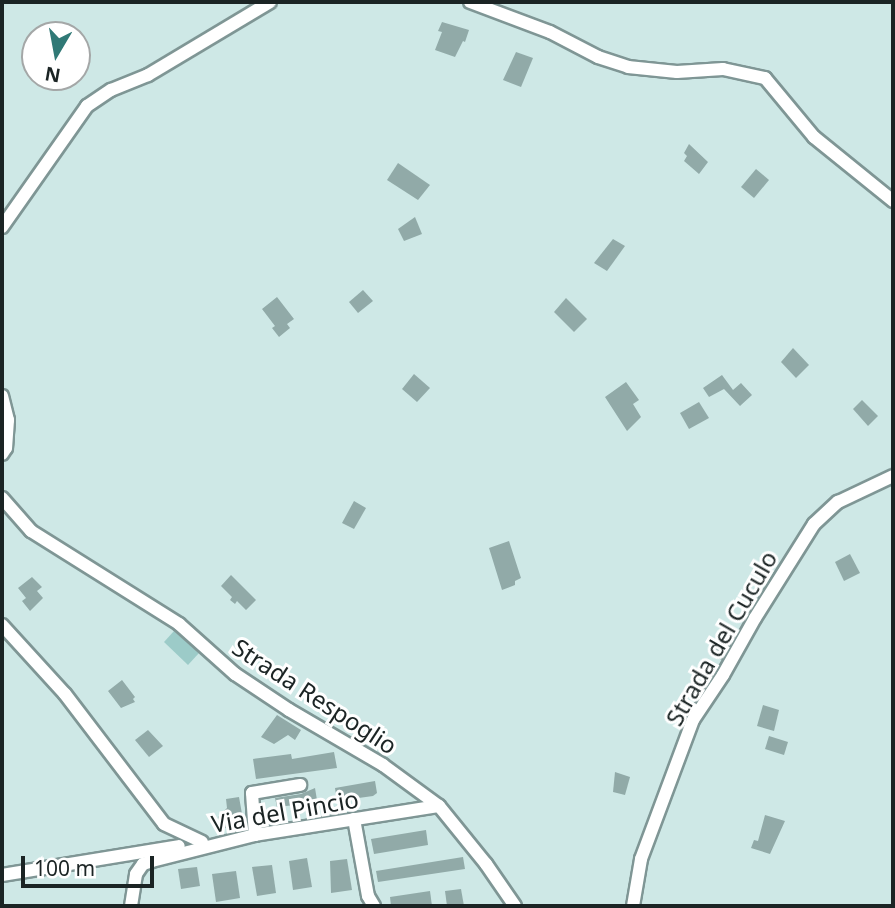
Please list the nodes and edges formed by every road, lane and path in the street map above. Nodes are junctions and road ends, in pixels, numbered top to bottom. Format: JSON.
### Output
{"nodes":[{"id":1,"x":270,"y":2,"type":"edge"},
{"id":2,"x":470,"y":2,"type":"edge"},
{"id":3,"x":893,"y":201,"type":"edge"},
{"id":4,"x":2,"y":227,"type":"edge"},
{"id":5,"x":2,"y":396,"type":"edge"},
{"id":6,"x":2,"y":454,"type":"edge"},
{"id":7,"x":893,"y":476,"type":"edge"},
{"id":8,"x":2,"y":498,"type":"edge"},
{"id":9,"x":2,"y":625,"type":"edge"},
{"id":10,"x":300,"y":785,"type":"dead end"},
{"id":11,"x":439,"y":806,"type":"junction"},
{"id":12,"x":354,"y":819,"type":"junction"},
{"id":13,"x":255,"y":835,"type":"junction"},
{"id":14,"x":235,"y":839,"type":"junction"},
{"id":15,"x":202,"y":842,"type":"junction"},
{"id":16,"x":2,"y":875,"type":"edge"},
{"id":17,"x":131,"y":906,"type":"edge"},
{"id":18,"x":374,"y":906,"type":"edge"},
{"id":19,"x":514,"y":906,"type":"edge"},
{"id":20,"x":633,"y":906,"type":"edge"}],
"edges":[{"from":1,"to":4,"type":"street"},
{"from":2,"to":3,"type":"street"},
{"from":5,"to":6,"type":"street"},
{"from":7,"to":20,"type":"street","name":"Strada del Cuculo"},
{"from":8,"to":11,"type":"street","name":"Strada Respoglio"},
{"from":9,"to":15,"type":"street"},
{"from":10,"to":13,"type":"street"},
{"from":11,"to":12,"type":"street","name":"Via del Pincio"},
{"from":11,"to":19,"type":"street","name":"Strada Respoglio"},
{"from":12,"to":13,"type":"street","name":"Via del Pincio"},
{"from":12,"to":18,"type":"street"},
{"from":13,"to":14,"type":"street","name":"Via del Pincio"},
{"from":14,"to":15,"type":"street"},
{"from":14,"to":17,"type":"street","name":"Via del Pincio"},
{"from":15,"to":16,"type":"street"}]}
